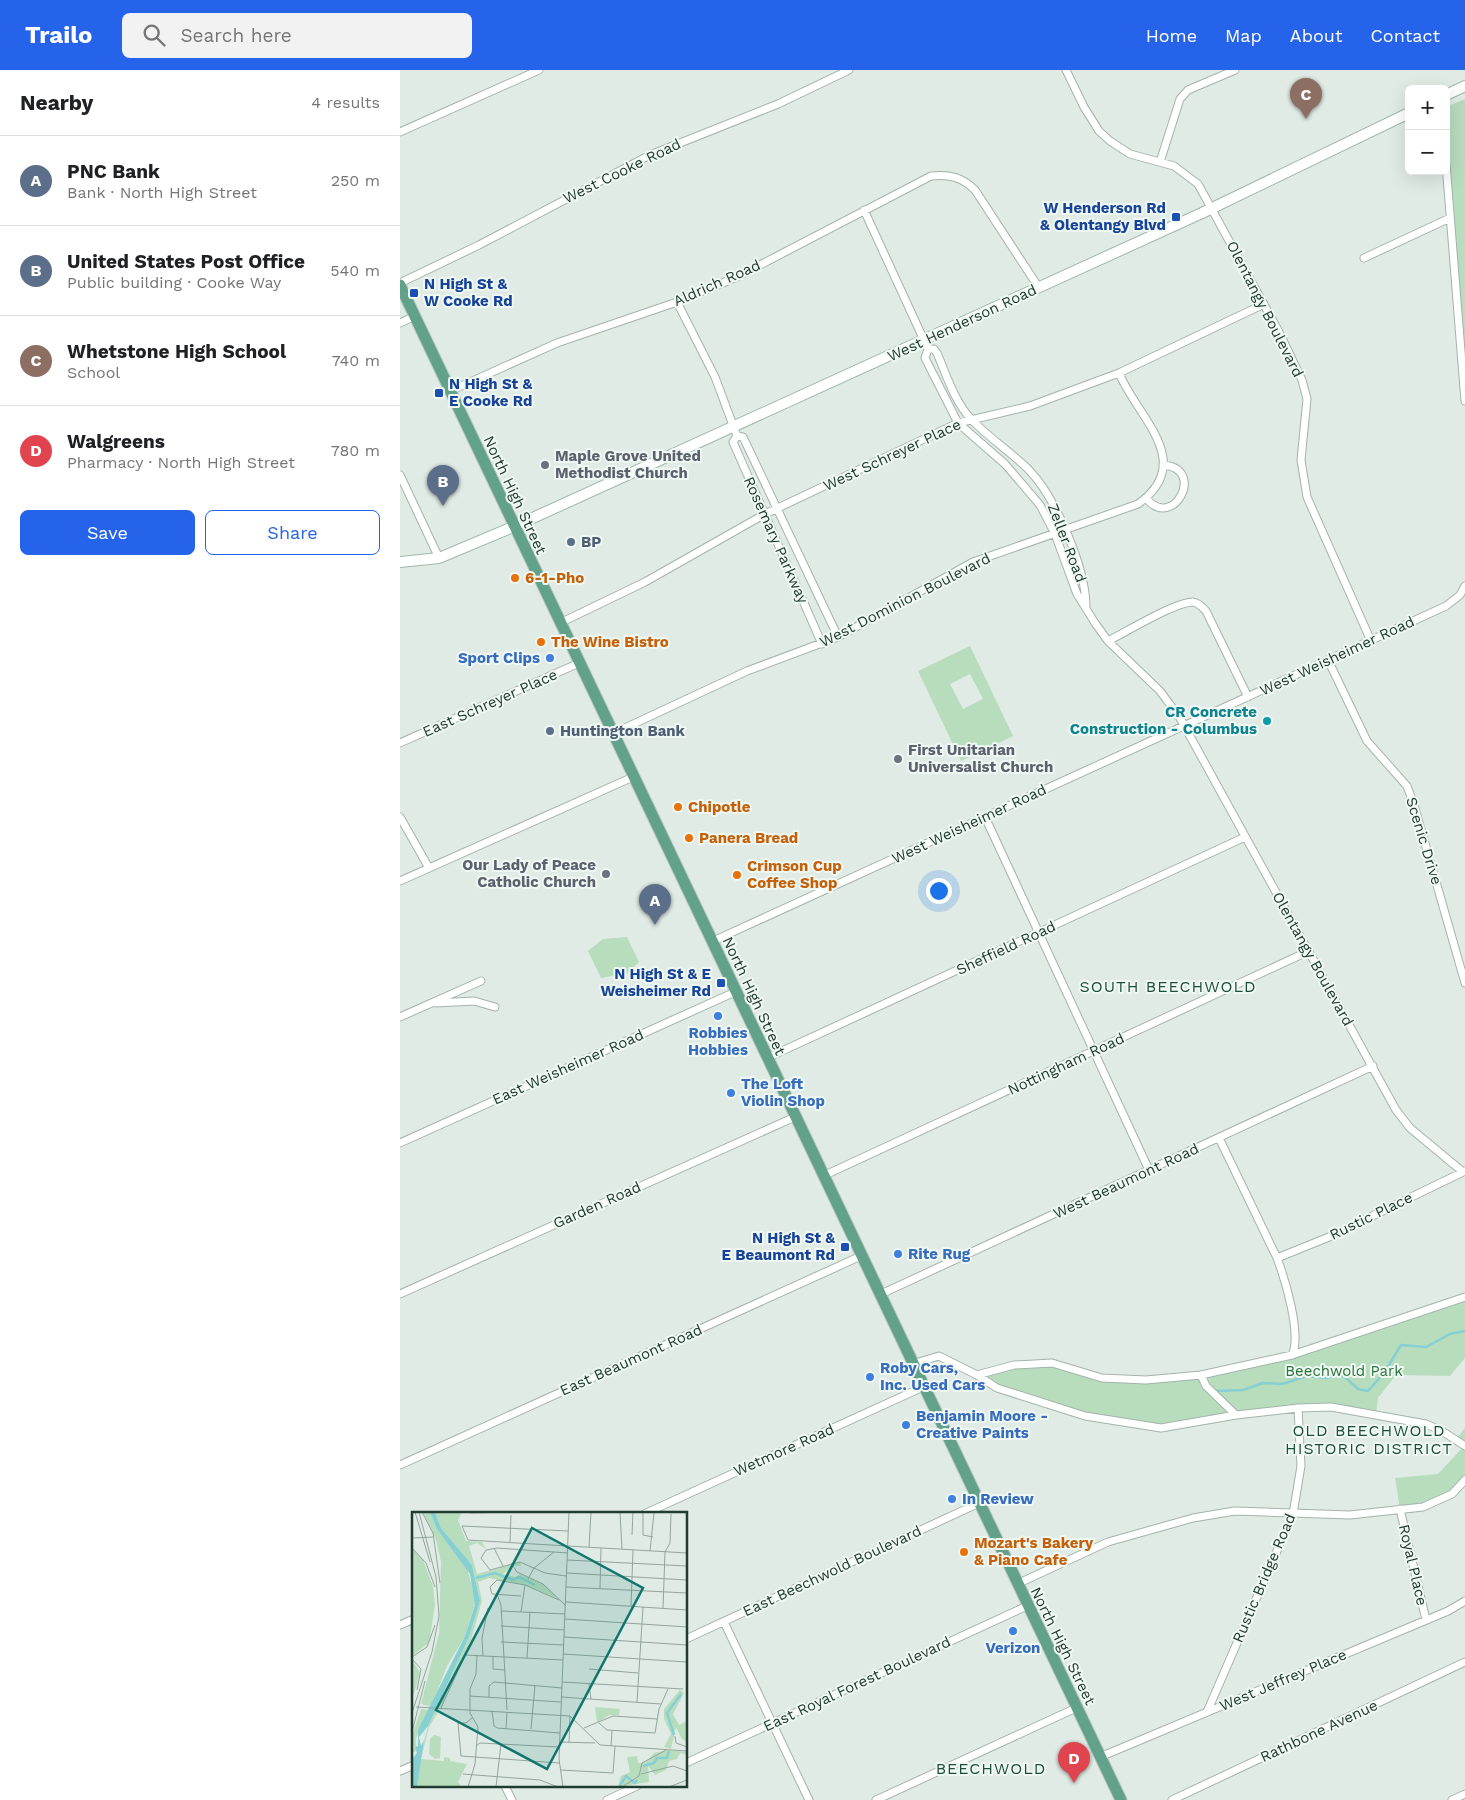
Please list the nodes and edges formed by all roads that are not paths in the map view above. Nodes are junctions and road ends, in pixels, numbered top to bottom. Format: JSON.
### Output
{"nodes":[{"id":1,"x":539,"y":70,"type":"edge"},
{"id":2,"x":1066,"y":70,"type":"edge"},
{"id":3,"x":1235,"y":70,"type":"edge"},
{"id":4,"x":844,"y":71,"type":"edge"},
{"id":5,"x":1465,"y":86,"type":"edge"},
{"id":6,"x":1450,"y":94,"type":"edge"},
{"id":7,"x":1405,"y":116,"type":"edge"},
{"id":8,"x":400,"y":132,"type":"edge"},
{"id":9,"x":1160,"y":162,"type":"junction"},
{"id":10,"x":1447,"y":175,"type":"edge"},
{"id":11,"x":1212,"y":208,"type":"junction"},
{"id":12,"x":864,"y":210,"type":"junction"},
{"id":13,"x":1450,"y":218,"type":"junction"},
{"id":14,"x":1364,"y":258,"type":"dead end"},
{"id":15,"x":400,"y":284,"type":"edge"},
{"id":16,"x":1039,"y":288,"type":"junction"},
{"id":17,"x":677,"y":302,"type":"junction"},
{"id":18,"x":1264,"y":304,"type":"junction"},
{"id":19,"x":415,"y":316,"type":"junction"},
{"id":20,"x":400,"y":323,"type":"edge"},
{"id":21,"x":926,"y":345,"type":"junction"},
{"id":22,"x":1119,"y":374,"type":"junction"},
{"id":23,"x":450,"y":391,"type":"junction"},
{"id":24,"x":1465,"y":401,"type":"edge"},
{"id":25,"x":970,"y":419,"type":"junction"},
{"id":26,"x":958,"y":423,"type":"junction"},
{"id":27,"x":735,"y":431,"type":"junction"},
{"id":28,"x":1163,"y":465,"type":"junction"},
{"id":29,"x":400,"y":475,"type":"edge"},
{"id":30,"x":1146,"y":498,"type":"junction"},
{"id":31,"x":777,"y":508,"type":"junction"},
{"id":32,"x":765,"y":514,"type":"junction"},
{"id":33,"x":513,"y":527,"type":"junction"},
{"id":34,"x":1065,"y":531,"type":"junction"},
{"id":35,"x":1055,"y":534,"type":"junction"},
{"id":36,"x":439,"y":558,"type":"junction"},
{"id":37,"x":400,"y":562,"type":"edge"},
{"id":38,"x":1465,"y":586,"type":"edge"},
{"id":39,"x":1086,"y":605,"type":"junction"},
{"id":40,"x":560,"y":623,"type":"junction"},
{"id":41,"x":838,"y":637,"type":"junction"},
{"id":42,"x":1108,"y":641,"type":"junction"},
{"id":43,"x":1371,"y":641,"type":"junction"},
{"id":44,"x":822,"y":644,"type":"junction"},
{"id":45,"x":1328,"y":660,"type":"junction"},
{"id":46,"x":579,"y":663,"type":"junction"},
{"id":47,"x":1248,"y":697,"type":"junction"},
{"id":48,"x":1184,"y":726,"type":"junction"},
{"id":49,"x":612,"y":734,"type":"junction"},
{"id":50,"x":400,"y":743,"type":"edge"},
{"id":51,"x":633,"y":777,"type":"junction"},
{"id":52,"x":400,"y":817,"type":"edge"},
{"id":53,"x":985,"y":817,"type":"junction"},
{"id":54,"x":1245,"y":837,"type":"junction"},
{"id":55,"x":429,"y":868,"type":"junction"},
{"id":56,"x":400,"y":881,"type":"edge"},
{"id":57,"x":1039,"y":932,"type":"junction"},
{"id":58,"x":712,"y":942,"type":"junction"},
{"id":59,"x":1309,"y":951,"type":"junction"},
{"id":60,"x":481,"y":981,"type":"dead end"},
{"id":61,"x":1465,"y":983,"type":"edge"},
{"id":62,"x":735,"y":992,"type":"junction"},
{"id":63,"x":431,"y":1003,"type":"junction"},
{"id":64,"x":495,"y":1007,"type":"dead end"},
{"id":65,"x":400,"y":1017,"type":"edge"},
{"id":66,"x":1094,"y":1051,"type":"junction"},
{"id":67,"x":767,"y":1058,"type":"junction"},
{"id":68,"x":1373,"y":1066,"type":"junction"},
{"id":69,"x":795,"y":1117,"type":"junction"},
{"id":70,"x":1219,"y":1138,"type":"junction"},
{"id":71,"x":400,"y":1142,"type":"edge"},
{"id":72,"x":1149,"y":1170,"type":"junction"},
{"id":73,"x":1464,"y":1172,"type":"edge"},
{"id":74,"x":823,"y":1176,"type":"junction"},
{"id":75,"x":861,"y":1256,"type":"junction"},
{"id":76,"x":1278,"y":1258,"type":"junction"},
{"id":77,"x":400,"y":1294,"type":"edge"},
{"id":78,"x":879,"y":1295,"type":"junction"},
{"id":79,"x":1465,"y":1297,"type":"edge"},
{"id":80,"x":1292,"y":1355,"type":"junction"},
{"id":81,"x":912,"y":1364,"type":"junction"},
{"id":82,"x":977,"y":1375,"type":"junction"},
{"id":83,"x":1201,"y":1375,"type":"junction"},
{"id":84,"x":923,"y":1387,"type":"junction"},
{"id":85,"x":1298,"y":1408,"type":"junction"},
{"id":86,"x":1236,"y":1415,"type":"junction"},
{"id":87,"x":1465,"y":1446,"type":"edge"},
{"id":88,"x":400,"y":1465,"type":"edge"},
{"id":89,"x":1465,"y":1480,"type":"edge"},
{"id":90,"x":979,"y":1504,"type":"junction"},
{"id":91,"x":1400,"y":1509,"type":"junction"},
{"id":92,"x":648,"y":1512,"type":"edge"},
{"id":93,"x":1293,"y":1514,"type":"junction"},
{"id":94,"x":1017,"y":1584,"type":"junction"},
{"id":95,"x":1465,"y":1600,"type":"edge"},
{"id":96,"x":1027,"y":1606,"type":"junction"},
{"id":97,"x":412,"y":1619,"type":"edge"},
{"id":98,"x":1426,"y":1620,"type":"junction"},
{"id":99,"x":724,"y":1622,"type":"junction"},
{"id":100,"x":400,"y":1625,"type":"edge"},
{"id":101,"x":688,"y":1638,"type":"edge"},
{"id":102,"x":1465,"y":1662,"type":"edge"},
{"id":103,"x":1076,"y":1708,"type":"junction"},
{"id":104,"x":1207,"y":1712,"type":"junction"},
{"id":105,"x":772,"y":1724,"type":"junction"},
{"id":106,"x":1100,"y":1757,"type":"junction"},
{"id":107,"x":688,"y":1762,"type":"edge"},
{"id":108,"x":412,"y":1766,"type":"edge"},
{"id":109,"x":400,"y":1771,"type":"edge"},
{"id":110,"x":506,"y":1788,"type":"edge"},
{"id":111,"x":633,"y":1788,"type":"edge"},
{"id":112,"x":1465,"y":1794,"type":"edge"},
{"id":113,"x":512,"y":1800,"type":"edge"},
{"id":114,"x":607,"y":1800,"type":"edge"},
{"id":115,"x":809,"y":1800,"type":"edge"},
{"id":116,"x":876,"y":1800,"type":"edge"},
{"id":117,"x":1121,"y":1800,"type":"edge"},
{"id":118,"x":1172,"y":1800,"type":"edge"},
{"id":119,"x":1452,"y":1800,"type":"edge"}],
"edges":[{"from":1,"to":8,"type":"street"},
{"from":2,"to":9,"type":"street","name":"Olentangy Boulevard"},
{"from":3,"to":9,"type":"street"},
{"from":4,"to":15,"type":"street","name":"West Cooke Road"},
{"from":5,"to":6,"type":"main road"},
{"from":7,"to":11,"type":"main road","name":"West Henderson Road"},
{"from":9,"to":11,"type":"street","name":"Olentangy Boulevard"},
{"from":10,"to":13,"type":"street"},
{"from":11,"to":16,"type":"main road","name":"West Henderson Road"},
{"from":11,"to":18,"type":"street","name":"Olentangy Boulevard"},
{"from":12,"to":16,"type":"street","name":"Aldrich Road"},
{"from":12,"to":17,"type":"street","name":"Aldrich Road"},
{"from":12,"to":21,"type":"street","name":"Zeller Road"},
{"from":13,"to":14,"type":"street"},
{"from":13,"to":24,"type":"street"},
{"from":15,"to":19,"type":"main road","name":"North High Street"},
{"from":16,"to":21,"type":"main road","name":"West Henderson Road"},
{"from":17,"to":23,"type":"street","name":"Aldrich Road"},
{"from":17,"to":27,"type":"street","name":"Rosemary Parkway"},
{"from":18,"to":22,"type":"street","name":"West Schreyer Place"},
{"from":18,"to":43,"type":"street","name":"Olentangy Boulevard"},
{"from":19,"to":20,"type":"street"},
{"from":19,"to":23,"type":"main road","name":"North High Street"},
{"from":21,"to":25,"type":"street","name":"Zeller Road"},
{"from":21,"to":26,"type":"street","name":"Zeller Road"},
{"from":21,"to":27,"type":"main road","name":"West Henderson Road"},
{"from":22,"to":25,"type":"street","name":"West Schreyer Place"},
{"from":22,"to":28,"type":"street"},
{"from":23,"to":33,"type":"main road","name":"North High Street"},
{"from":25,"to":26,"type":"street","name":"West Schreyer Place"},
{"from":25,"to":34,"type":"street","name":"Zeller Road"},
{"from":26,"to":31,"type":"street","name":"West Schreyer Place"},
{"from":26,"to":35,"type":"street","name":"Zeller Road"},
{"from":27,"to":31,"type":"street","name":"Rosemary Parkway"},
{"from":27,"to":32,"type":"street","name":"Rosemary Parkway"},
{"from":27,"to":33,"type":"main road","name":"West Henderson Road"},
{"from":28,"to":30,"type":"street","name":"West Dominion Boulevard"},
{"from":28,"to":30,"type":"street"},
{"from":29,"to":36,"type":"street"},
{"from":30,"to":34,"type":"street","name":"West Dominion Boulevard"},
{"from":31,"to":32,"type":"street","name":"West Schreyer Place"},
{"from":31,"to":41,"type":"street","name":"Rosemary Parkway"},
{"from":32,"to":40,"type":"street","name":"West Schreyer Place"},
{"from":32,"to":44,"type":"street","name":"Rosemary Parkway"},
{"from":33,"to":36,"type":"main road","name":"West Henderson Road"},
{"from":33,"to":40,"type":"main road","name":"North High Street"},
{"from":34,"to":35,"type":"street","name":"West Dominion Boulevard"},
{"from":34,"to":39,"type":"street","name":"Zeller Road"},
{"from":35,"to":39,"type":"street","name":"Zeller Road"},
{"from":35,"to":41,"type":"street","name":"West Dominion Boulevard"},
{"from":36,"to":37,"type":"main road","name":"West Henderson Road"},
{"from":38,"to":43,"type":"street","name":"West Weisheimer Road"},
{"from":39,"to":42,"type":"street","name":"Zeller Road"},
{"from":40,"to":46,"type":"main road","name":"North High Street"},
{"from":41,"to":44,"type":"street","name":"West Dominion Boulevard"},
{"from":42,"to":47,"type":"street"},
{"from":42,"to":48,"type":"street","name":"Zeller Road"},
{"from":43,"to":45,"type":"street","name":"West Weisheimer Road"},
{"from":44,"to":49,"type":"street","name":"West Dominion Boulevard"},
{"from":45,"to":47,"type":"street","name":"West Weisheimer Road"},
{"from":45,"to":61,"type":"street","name":"Scenic Drive"},
{"from":46,"to":49,"type":"main road","name":"North High Street"},
{"from":46,"to":50,"type":"street","name":"East Schreyer Place"},
{"from":47,"to":48,"type":"street","name":"West Weisheimer Road"},
{"from":48,"to":53,"type":"street","name":"West Weisheimer Road"},
{"from":48,"to":54,"type":"street","name":"Olentangy Boulevard"},
{"from":49,"to":51,"type":"main road","name":"North High Street"},
{"from":51,"to":55,"type":"street"},
{"from":51,"to":58,"type":"main road","name":"North High Street"},
{"from":52,"to":55,"type":"street"},
{"from":53,"to":57,"type":"street"},
{"from":53,"to":58,"type":"street","name":"West Weisheimer Road"},
{"from":54,"to":57,"type":"street","name":"Sheffield Road"},
{"from":54,"to":59,"type":"street","name":"Olentangy Boulevard"},
{"from":55,"to":56,"type":"street"},
{"from":57,"to":66,"type":"street"},
{"from":57,"to":67,"type":"street","name":"Sheffield Road"},
{"from":58,"to":62,"type":"main road","name":"North High Street"},
{"from":59,"to":66,"type":"street","name":"Nottingham Road"},
{"from":59,"to":68,"type":"street","name":"Olentangy Boulevard"},
{"from":60,"to":63,"type":"street"},
{"from":62,"to":67,"type":"main road","name":"North High Street"},
{"from":62,"to":71,"type":"street","name":"East Weisheimer Road"},
{"from":63,"to":64,"type":"street"},
{"from":63,"to":65,"type":"street"},
{"from":66,"to":72,"type":"street"},
{"from":66,"to":74,"type":"street","name":"Nottingham Road"},
{"from":67,"to":69,"type":"main road","name":"North High Street"},
{"from":68,"to":70,"type":"street","name":"West Beaumont Road"},
{"from":68,"to":73,"type":"street","name":"Olentangy Boulevard"},
{"from":69,"to":74,"type":"main road","name":"North High Street"},
{"from":69,"to":77,"type":"street","name":"Garden Road"},
{"from":70,"to":72,"type":"street","name":"West Beaumont Road"},
{"from":70,"to":76,"type":"street"},
{"from":72,"to":78,"type":"street","name":"West Beaumont Road"},
{"from":73,"to":76,"type":"street","name":"Rustic Place"},
{"from":74,"to":75,"type":"main road","name":"North High Street"},
{"from":75,"to":78,"type":"main road","name":"North High Street"},
{"from":75,"to":88,"type":"street","name":"East Beaumont Road"},
{"from":76,"to":80,"type":"street"},
{"from":78,"to":81,"type":"main road","name":"North High Street"},
{"from":79,"to":80,"type":"street"},
{"from":80,"to":83,"type":"street"},
{"from":81,"to":82,"type":"street"},
{"from":81,"to":84,"type":"main road","name":"North High Street"},
{"from":82,"to":83,"type":"street"},
{"from":82,"to":86,"type":"street"},
{"from":83,"to":86,"type":"street"},
{"from":84,"to":90,"type":"main road","name":"North High Street"},
{"from":84,"to":92,"type":"street","name":"Wetmore Road"},
{"from":85,"to":86,"type":"street"},
{"from":85,"to":87,"type":"street"},
{"from":85,"to":93,"type":"street","name":"Rustic Bridge Road"},
{"from":89,"to":91,"type":"street"},
{"from":90,"to":94,"type":"main road","name":"North High Street"},
{"from":90,"to":99,"type":"street","name":"East Beechwold Boulevard"},
{"from":91,"to":93,"type":"street"},
{"from":91,"to":98,"type":"street","name":"Royal Place"},
{"from":93,"to":94,"type":"street"},
{"from":93,"to":104,"type":"street","name":"Rustic Bridge Road"},
{"from":94,"to":96,"type":"main road","name":"North High Street"},
{"from":95,"to":98,"type":"street","name":"West Jeffrey Place"},
{"from":96,"to":103,"type":"main road","name":"North High Street"},
{"from":96,"to":105,"type":"street","name":"East Royal Forest Boulevard"},
{"from":97,"to":100,"type":"street"},
{"from":98,"to":104,"type":"street","name":"West Jeffrey Place"},
{"from":99,"to":101,"type":"street","name":"East Beechwold Boulevard"},
{"from":99,"to":105,"type":"street"},
{"from":102,"to":118,"type":"street","name":"Rathbone Avenue"},
{"from":103,"to":106,"type":"main road","name":"North High Street"},
{"from":103,"to":116,"type":"street"},
{"from":104,"to":106,"type":"street","name":"West Jeffrey Place"},
{"from":105,"to":107,"type":"street","name":"East Royal Forest Boulevard"},
{"from":105,"to":115,"type":"street"},
{"from":106,"to":117,"type":"main road","name":"North High Street"},
{"from":108,"to":109,"type":"street"},
{"from":110,"to":113,"type":"street"},
{"from":111,"to":114,"type":"street"},
{"from":112,"to":119,"type":"street"}]}
